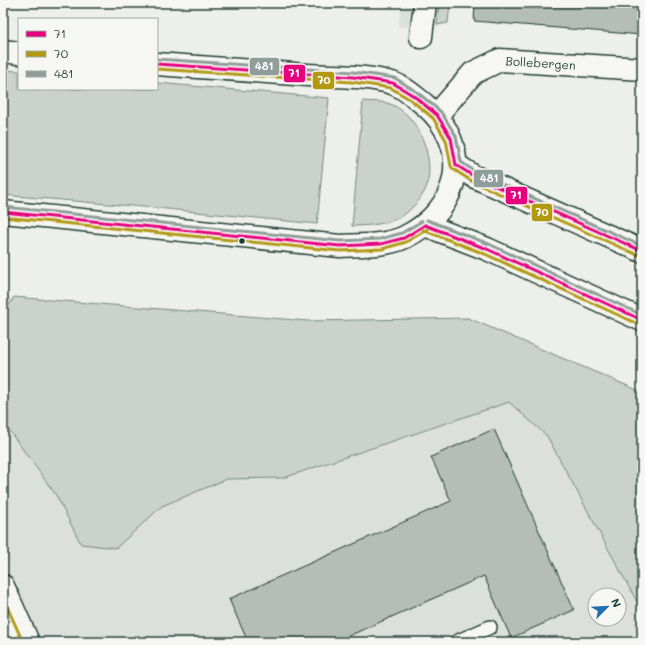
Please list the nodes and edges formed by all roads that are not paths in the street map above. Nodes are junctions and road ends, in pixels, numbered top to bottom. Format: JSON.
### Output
{"nodes":[{"id":1,"x":425,"y":3,"type":"edge"},
{"id":2,"x":421,"y":37,"type":"dead end"},
{"id":3,"x":3,"y":51,"type":"edge"},
{"id":4,"x":18,"y":52,"type":"edge"},
{"id":5,"x":158,"y":64,"type":"edge"},
{"id":6,"x":642,"y":69,"type":"edge"},
{"id":7,"x":437,"y":115,"type":"junction"},
{"id":8,"x":456,"y":166,"type":"junction"},
{"id":9,"x":3,"y":212,"type":"edge"},
{"id":10,"x":425,"y":225,"type":"junction"},
{"id":11,"x":642,"y":251,"type":"edge"},
{"id":12,"x":642,"y":320,"type":"edge"},
{"id":13,"x":5,"y":590,"type":"edge"},
{"id":14,"x":490,"y":627,"type":"dead end"},
{"id":15,"x":9,"y":642,"type":"edge"},
{"id":16,"x":28,"y":642,"type":"edge"},
{"id":17,"x":456,"y":642,"type":"edge"}],
"edges":[{"from":1,"to":2,"type":"main road"},
{"from":3,"to":4,"type":"main road"},
{"from":5,"to":7,"type":"main road"},
{"from":6,"to":7,"type":"main road","name":"Bollebergen"},
{"from":7,"to":8,"type":"main road"},
{"from":8,"to":10,"type":"main road"},
{"from":8,"to":11,"type":"main road"},
{"from":9,"to":10,"type":"main road"},
{"from":10,"to":12,"type":"main road"},
{"from":13,"to":15,"type":"main road"},
{"from":13,"to":16,"type":"main road"},
{"from":14,"to":17,"type":"lane"}]}
